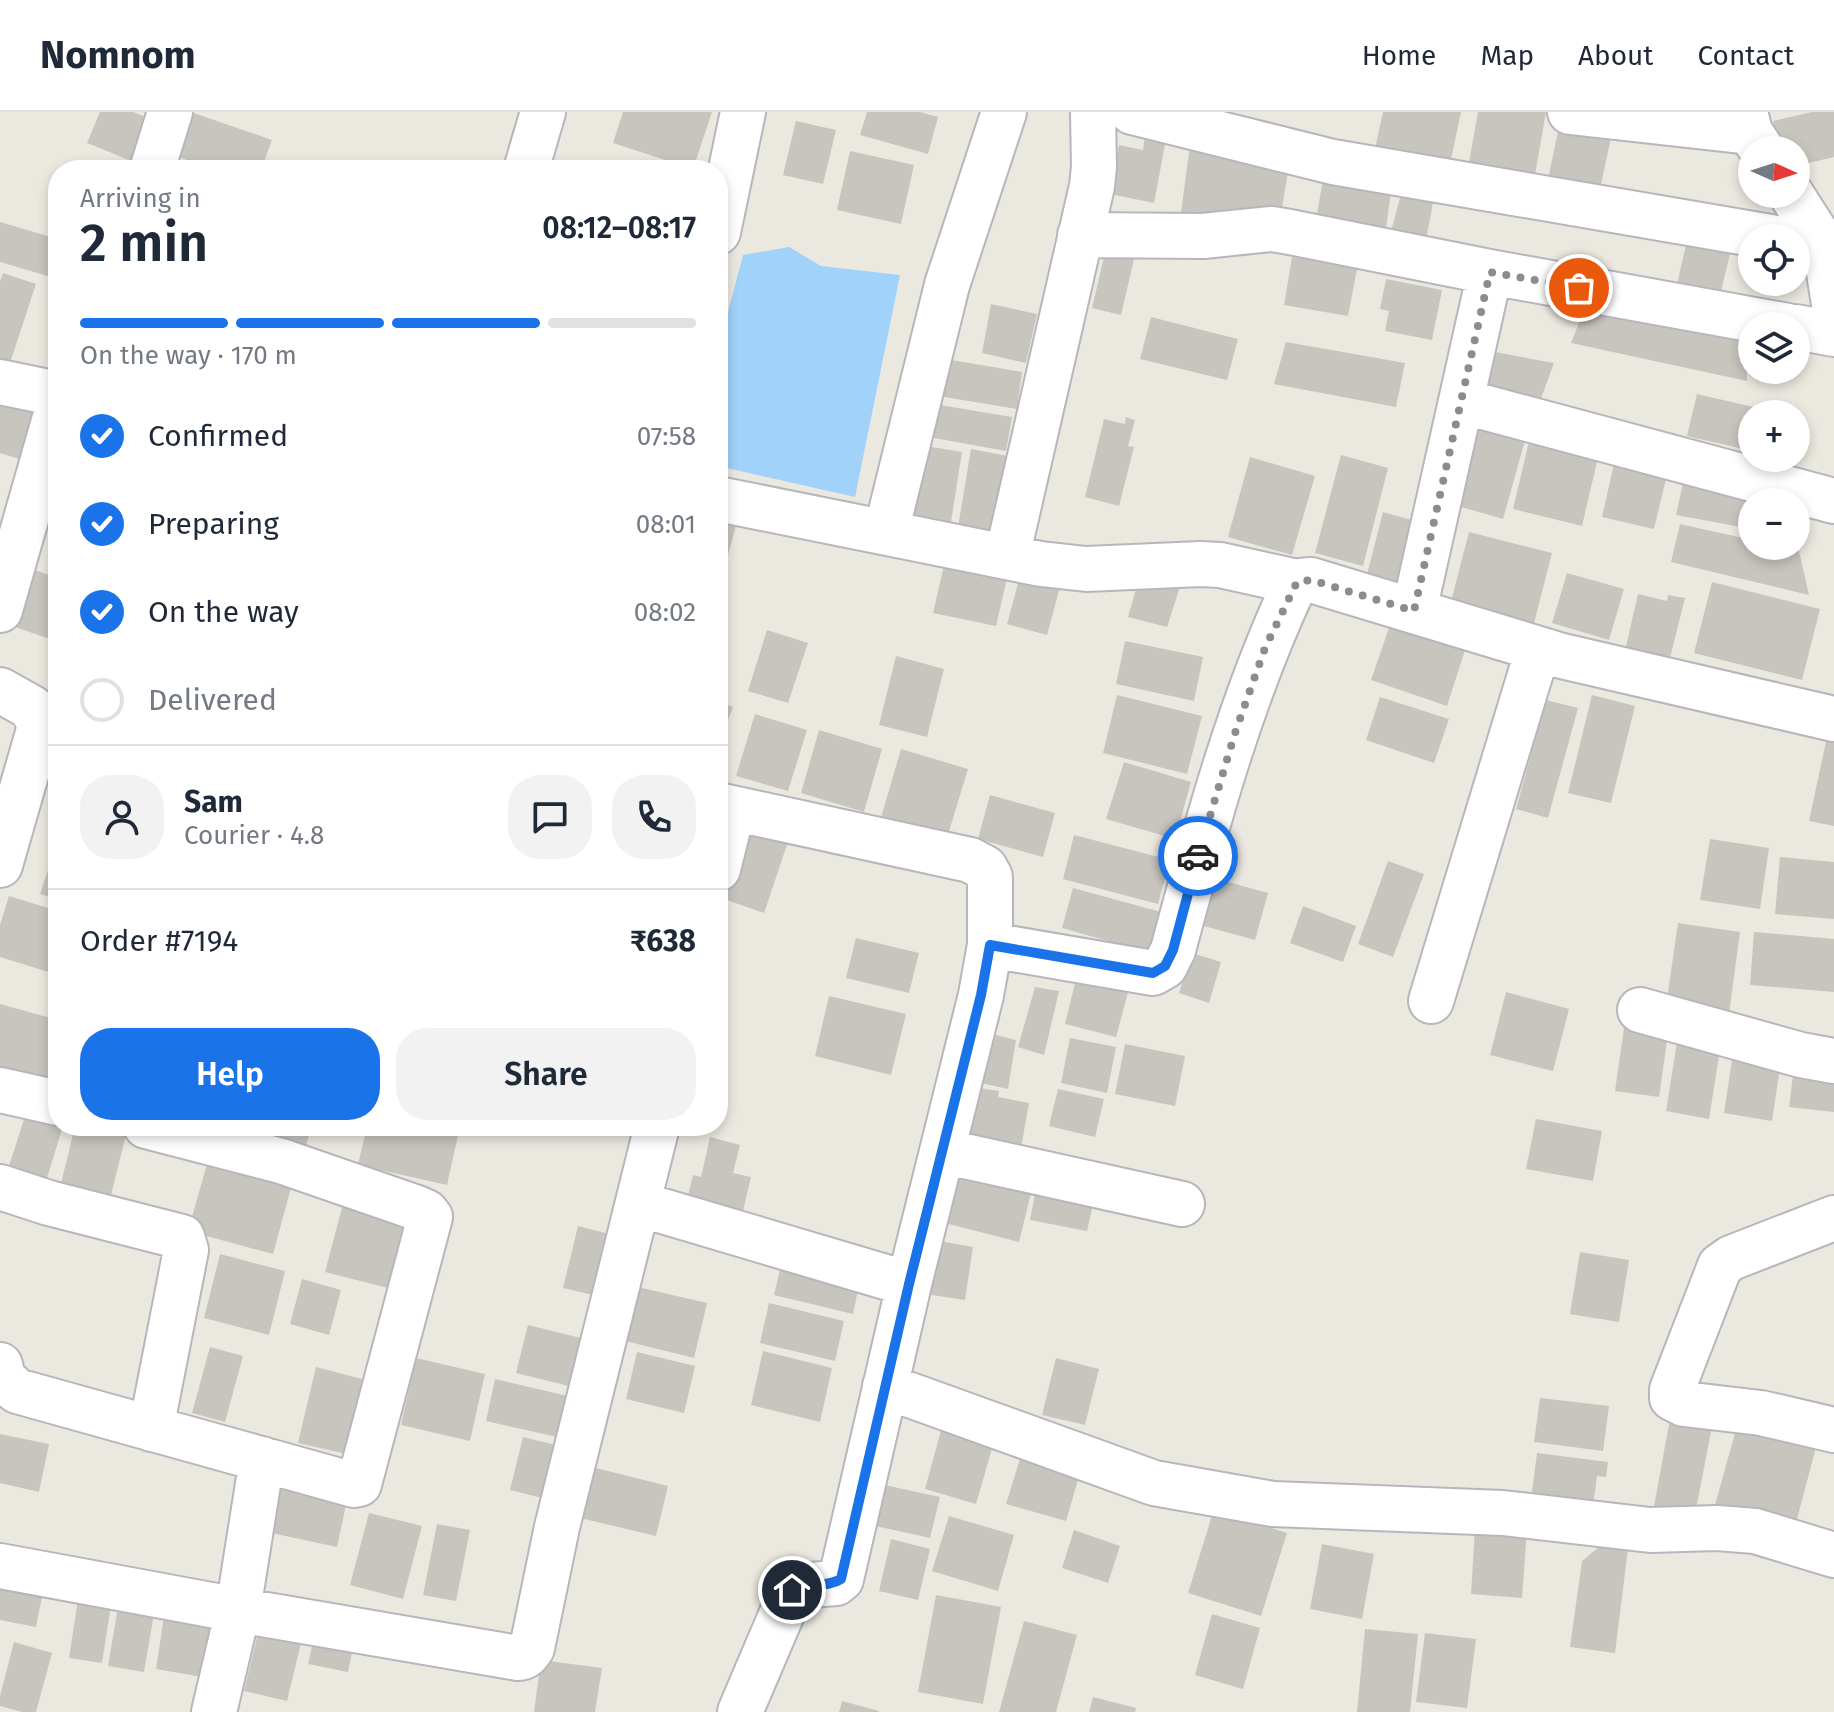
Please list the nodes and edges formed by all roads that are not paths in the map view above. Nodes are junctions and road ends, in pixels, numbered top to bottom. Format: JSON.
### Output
{"nodes":[{"id":1,"x":170,"y":112,"type":"edge"},
{"id":2,"x":543,"y":112,"type":"edge"},
{"id":3,"x":743,"y":112,"type":"edge"},
{"id":4,"x":1004,"y":112,"type":"edge"},
{"id":5,"x":1093,"y":112,"type":"edge"},
{"id":6,"x":1132,"y":112,"type":"edge"},
{"id":7,"x":1570,"y":112,"type":"edge"},
{"id":8,"x":1752,"y":131,"type":"edge"},
{"id":9,"x":155,"y":160,"type":"edge"},
{"id":10,"x":529,"y":160,"type":"edge"},
{"id":11,"x":728,"y":184,"type":"edge"},
{"id":12,"x":1798,"y":208,"type":"edge"},
{"id":13,"x":1738,"y":231,"type":"edge"},
{"id":14,"x":1080,"y":235,"type":"junction"},
{"id":15,"x":1818,"y":246,"type":"edge"},
{"id":16,"x":1490,"y":272,"type":"junction"},
{"id":17,"x":1834,"y":304,"type":"edge"},
{"id":18,"x":1738,"y":317,"type":"edge"},
{"id":19,"x":1810,"y":330,"type":"edge"},
{"id":20,"x":1834,"y":334,"type":"edge"},
{"id":21,"x":0,"y":382,"type":"edge"},
{"id":22,"x":48,"y":392,"type":"edge"},
{"id":23,"x":1461,"y":401,"type":"junction"},
{"id":24,"x":48,"y":442,"type":"edge"},
{"id":25,"x":728,"y":501,"type":"edge"},
{"id":26,"x":1834,"y":501,"type":"edge"},
{"id":27,"x":886,"y":532,"type":"junction"},
{"id":28,"x":1007,"y":557,"type":"junction"},
{"id":29,"x":1297,"y":582,"type":"junction"},
{"id":30,"x":0,"y":610,"type":"edge"},
{"id":31,"x":1414,"y":611,"type":"junction"},
{"id":32,"x":1538,"y":649,"type":"junction"},
{"id":33,"x":0,"y":690,"type":"edge"},
{"id":34,"x":1834,"y":719,"type":"edge"},
{"id":35,"x":42,"y":782,"type":"edge"},
{"id":36,"x":728,"y":807,"type":"edge"},
{"id":37,"x":0,"y":862,"type":"edge"},
{"id":38,"x":990,"y":945,"type":"junction"},
{"id":39,"x":1431,"y":1001,"type":"dead end"},
{"id":40,"x":1640,"y":1010,"type":"dead end"},
{"id":41,"x":1834,"y":1061,"type":"edge"},
{"id":42,"x":0,"y":1090,"type":"edge"},
{"id":43,"x":48,"y":1101,"type":"edge"},
{"id":44,"x":185,"y":1136,"type":"edge"},
{"id":45,"x":655,"y":1136,"type":"edge"},
{"id":46,"x":942,"y":1151,"type":"junction"},
{"id":47,"x":0,"y":1187,"type":"edge"},
{"id":48,"x":639,"y":1204,"type":"junction"},
{"id":49,"x":1182,"y":1204,"type":"dead end"},
{"id":50,"x":1834,"y":1218,"type":"edge"},
{"id":51,"x":909,"y":1284,"type":"junction"},
{"id":52,"x":0,"y":1365,"type":"edge"},
{"id":53,"x":885,"y":1386,"type":"junction"},
{"id":54,"x":151,"y":1429,"type":"junction"},
{"id":55,"x":1834,"y":1430,"type":"edge"},
{"id":56,"x":262,"y":1459,"type":"junction"},
{"id":57,"x":1834,"y":1555,"type":"edge"},
{"id":58,"x":0,"y":1566,"type":"edge"},
{"id":59,"x":238,"y":1610,"type":"junction"},
{"id":60,"x":214,"y":1712,"type":"edge"},
{"id":61,"x":740,"y":1712,"type":"edge"}],
"edges":[{"from":1,"to":9,"type":"street"},
{"from":2,"to":10,"type":"street"},
{"from":3,"to":11,"type":"street"},
{"from":4,"to":27,"type":"street"},
{"from":5,"to":14,"type":"street"},
{"from":6,"to":13,"type":"street"},
{"from":7,"to":8,"type":"street"},
{"from":12,"to":15,"type":"street"},
{"from":14,"to":16,"type":"street"},
{"from":14,"to":28,"type":"street"},
{"from":15,"to":17,"type":"street"},
{"from":16,"to":18,"type":"street"},
{"from":16,"to":23,"type":"street"},
{"from":19,"to":20,"type":"street"},
{"from":21,"to":22,"type":"street"},
{"from":23,"to":26,"type":"street"},
{"from":23,"to":31,"type":"street"},
{"from":24,"to":30,"type":"street"},
{"from":25,"to":27,"type":"street"},
{"from":27,"to":28,"type":"street"},
{"from":28,"to":29,"type":"street"},
{"from":29,"to":31,"type":"street"},
{"from":29,"to":38,"type":"street"},
{"from":31,"to":32,"type":"street"},
{"from":32,"to":34,"type":"street"},
{"from":32,"to":39,"type":"street"},
{"from":33,"to":35,"type":"street"},
{"from":35,"to":37,"type":"street"},
{"from":36,"to":38,"type":"street"},
{"from":38,"to":46,"type":"street"},
{"from":40,"to":41,"type":"street"},
{"from":42,"to":43,"type":"street"},
{"from":44,"to":56,"type":"street"},
{"from":45,"to":48,"type":"street"},
{"from":46,"to":49,"type":"street"},
{"from":46,"to":51,"type":"street"},
{"from":47,"to":54,"type":"street"},
{"from":48,"to":51,"type":"street"},
{"from":48,"to":59,"type":"street"},
{"from":50,"to":55,"type":"street"},
{"from":51,"to":53,"type":"street"},
{"from":52,"to":54,"type":"street"},
{"from":53,"to":57,"type":"street"},
{"from":53,"to":61,"type":"street"},
{"from":54,"to":56,"type":"street"},
{"from":56,"to":59,"type":"street"},
{"from":58,"to":59,"type":"street"},
{"from":59,"to":60,"type":"street"}]}
